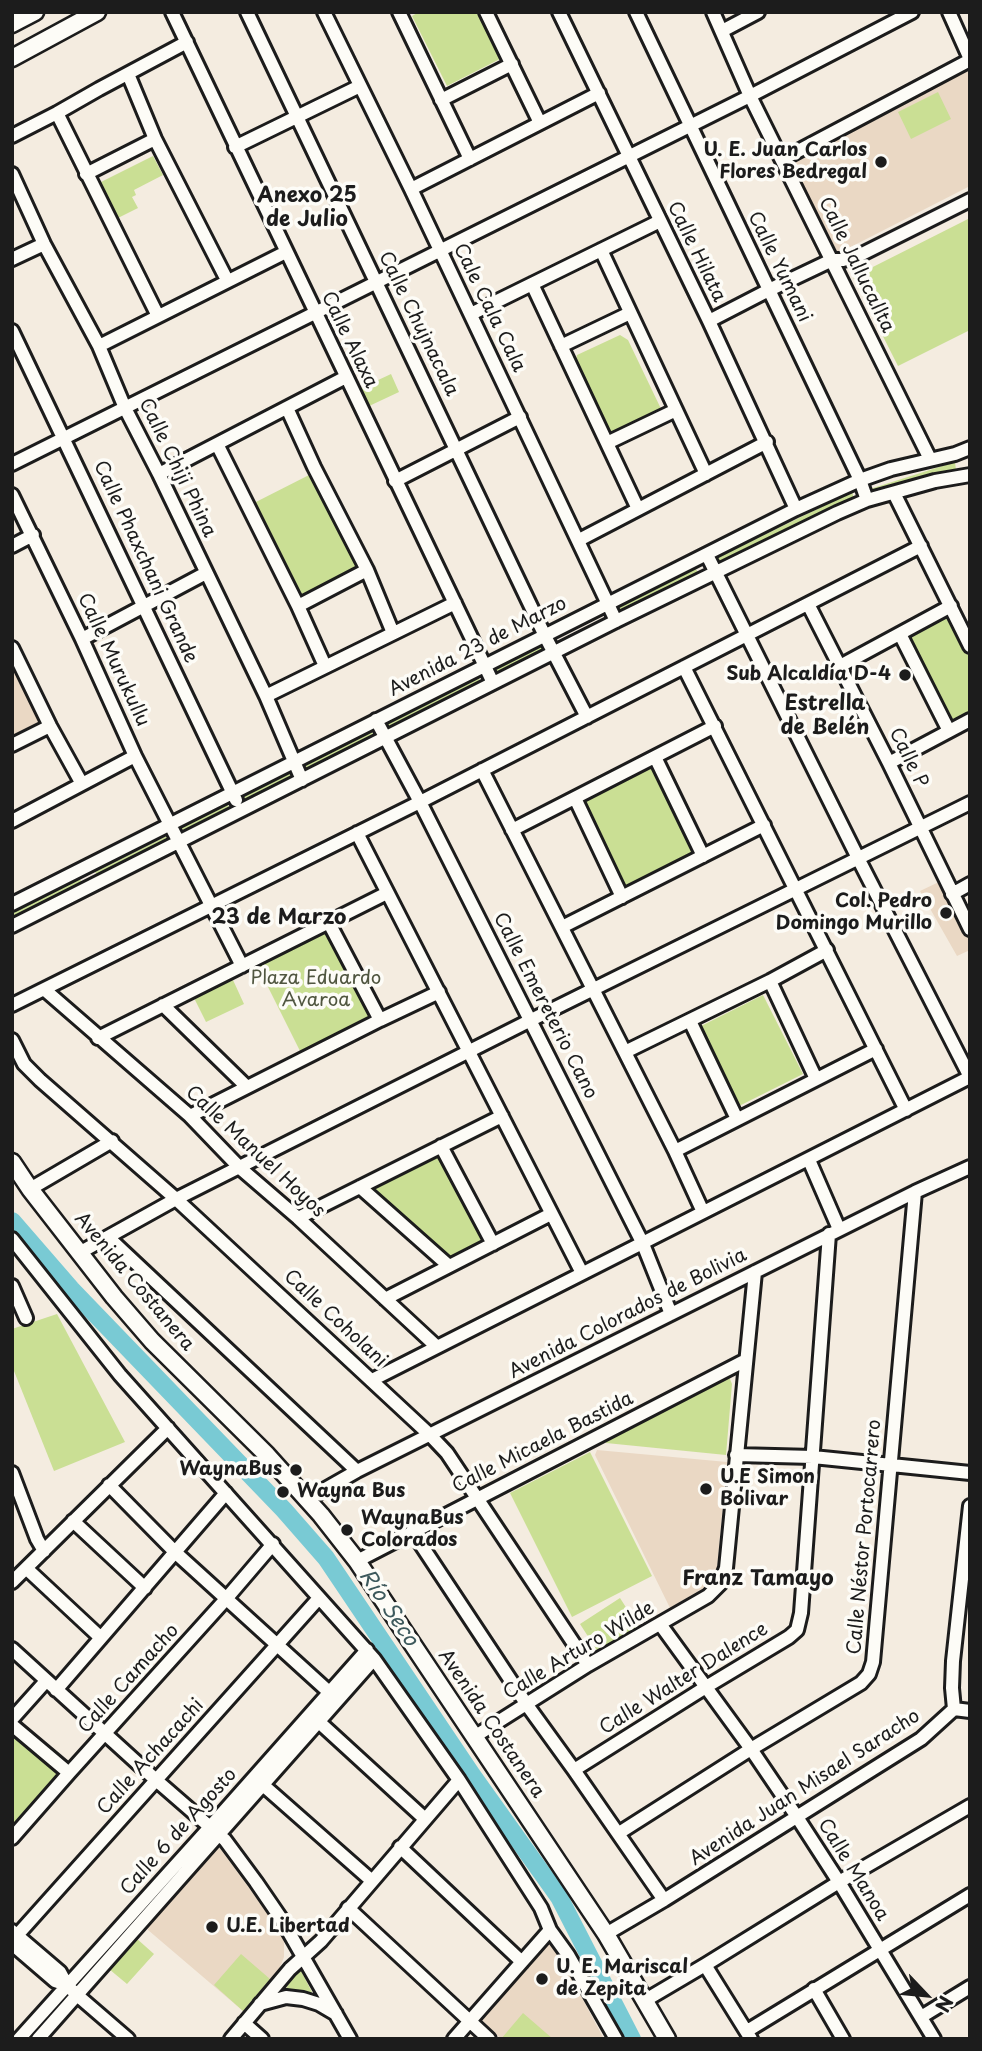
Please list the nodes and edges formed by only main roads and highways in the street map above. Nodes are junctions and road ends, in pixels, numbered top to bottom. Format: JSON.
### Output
{"nodes":[{"id":1,"x":35,"y":12,"type":"edge"},
{"id":2,"x":97,"y":12,"type":"edge"},
{"id":3,"x":12,"y":24,"type":"edge"},
{"id":4,"x":12,"y":58,"type":"edge"},
{"id":5,"x":12,"y":1162,"type":"edge"},
{"id":6,"x":667,"y":2039,"type":"edge"}],
"edges":[{"from":1,"to":3,"type":"main road"},
{"from":2,"to":4,"type":"main road"},
{"from":5,"to":6,"type":"main road","name":"Avenida Costanera"}]}
